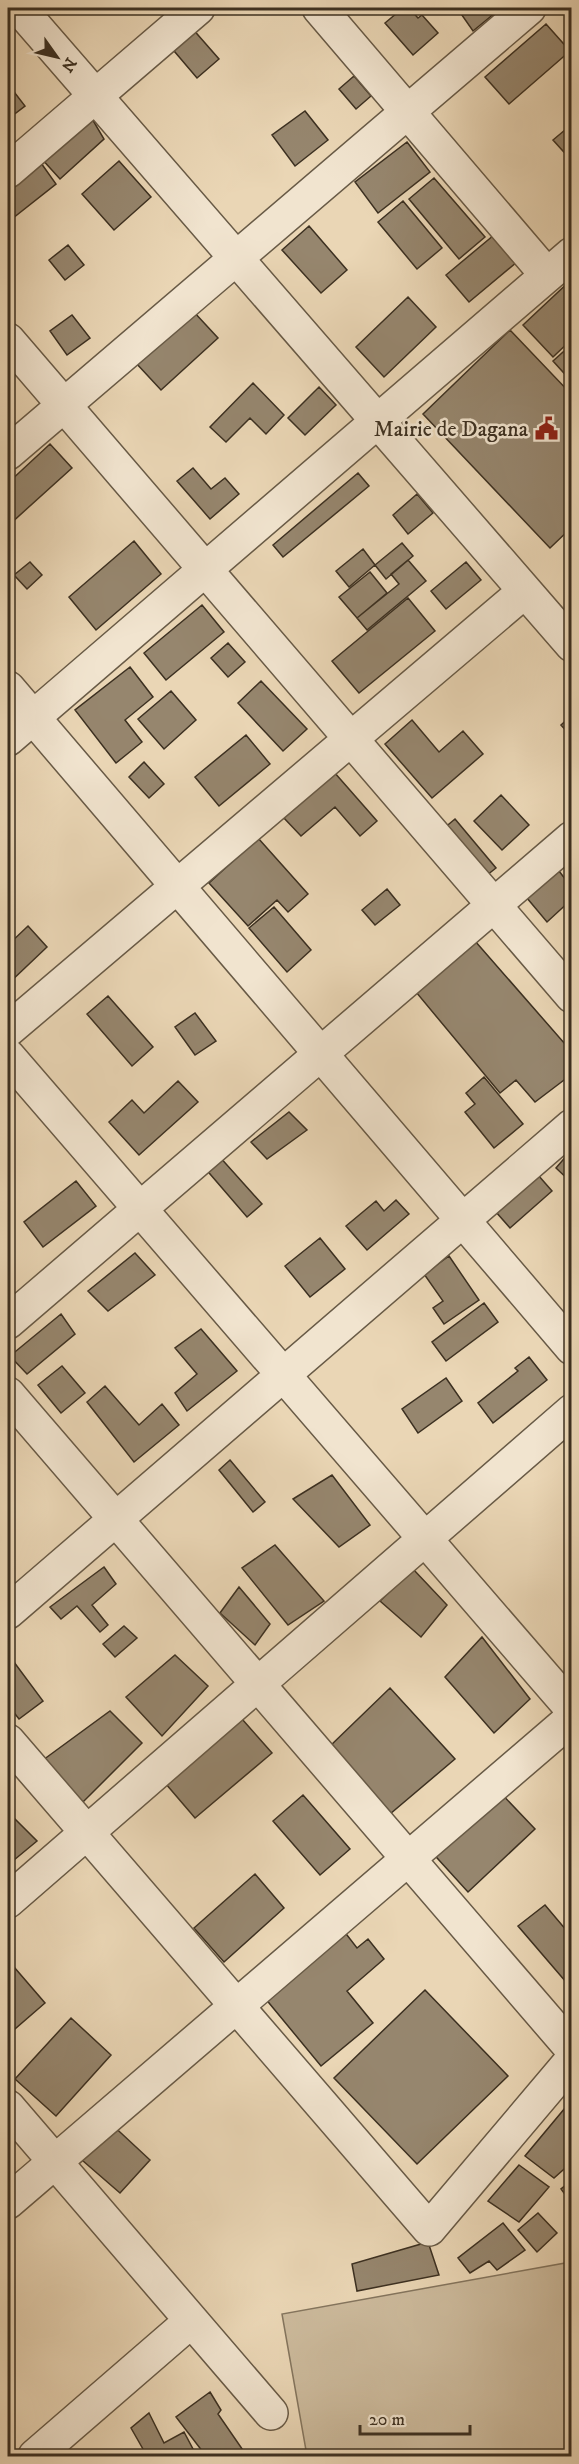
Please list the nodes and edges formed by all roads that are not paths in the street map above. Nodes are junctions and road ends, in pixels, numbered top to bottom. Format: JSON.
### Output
{"nodes":[{"id":1,"x":19,"y":8,"type":"edge"},
{"id":2,"x":198,"y":8,"type":"edge"},
{"id":3,"x":319,"y":8,"type":"edge"},
{"id":4,"x":529,"y":8,"type":"edge"},
{"id":5,"x":96,"y":96,"type":"junction"},
{"id":6,"x":407,"y":112,"type":"junction"},
{"id":7,"x":8,"y":171,"type":"edge"},
{"id":8,"x":572,"y":254,"type":"edge"},
{"id":9,"x":236,"y":257,"type":"junction"},
{"id":10,"x":547,"y":275,"type":"junction"},
{"id":11,"x":8,"y":340,"type":"edge"},
{"id":12,"x":63,"y":405,"type":"junction"},
{"id":13,"x":378,"y":420,"type":"junction"},
{"id":14,"x":8,"y":453,"type":"edge"},
{"id":15,"x":205,"y":569,"type":"junction"},
{"id":16,"x":525,"y":591,"type":"junction"},
{"id":17,"x":572,"y":645,"type":"edge"},
{"id":18,"x":8,"y":688,"type":"edge"},
{"id":19,"x":32,"y":717,"type":"junction"},
{"id":20,"x":8,"y":739,"type":"edge"},
{"id":21,"x":350,"y":739,"type":"junction"},
{"id":22,"x":572,"y":838,"type":"edge"},
{"id":23,"x":177,"y":886,"type":"junction"},
{"id":24,"x":493,"y":905,"type":"junction"},
{"id":25,"x":572,"y":996,"type":"edge"},
{"id":26,"x":8,"y":1030,"type":"edge"},
{"id":27,"x":321,"y":1054,"type":"junction"},
{"id":28,"x":8,"y":1056,"type":"edge"},
{"id":29,"x":572,"y":1126,"type":"edge"},
{"id":30,"x":140,"y":1209,"type":"junction"},
{"id":31,"x":462,"y":1220,"type":"junction"},
{"id":32,"x":8,"y":1322,"type":"edge"},
{"id":33,"x":572,"y":1348,"type":"edge"},
{"id":34,"x":283,"y":1375,"type":"junction"},
{"id":35,"x":8,"y":1395,"type":"edge"},
{"id":36,"x":572,"y":1411,"type":"edge"},
{"id":37,"x":115,"y":1519,"type":"junction"},
{"id":38,"x":424,"y":1539,"type":"junction"},
{"id":39,"x":8,"y":1612,"type":"edge"},
{"id":40,"x":257,"y":1684,"type":"junction"},
{"id":41,"x":572,"y":1709,"type":"edge"},
{"id":42,"x":572,"y":1718,"type":"edge"},
{"id":43,"x":8,"y":1741,"type":"edge"},
{"id":44,"x":86,"y":1832,"type":"junction"},
{"id":45,"x":407,"y":1857,"type":"junction"},
{"id":46,"x":8,"y":1901,"type":"edge"},
{"id":47,"x":236,"y":2005,"type":"junction"},
{"id":48,"x":572,"y":2049,"type":"edge"},
{"id":49,"x":572,"y":2060,"type":"edge"},
{"id":50,"x":8,"y":2107,"type":"edge"},
{"id":51,"x":54,"y":2161,"type":"junction"},
{"id":52,"x":8,"y":2202,"type":"edge"},
{"id":53,"x":191,"y":2321,"type":"junction"},
{"id":54,"x":271,"y":2413,"type":"dead end"},
{"id":55,"x":35,"y":2457,"type":"edge"}],
"edges":[{"from":1,"to":5,"type":"street"},
{"from":2,"to":5,"type":"street"},
{"from":3,"to":6,"type":"street"},
{"from":4,"to":6,"type":"street"},
{"from":5,"to":7,"type":"street"},
{"from":5,"to":9,"type":"street"},
{"from":6,"to":9,"type":"street"},
{"from":6,"to":10,"type":"street"},
{"from":8,"to":10,"type":"street"},
{"from":9,"to":12,"type":"street"},
{"from":9,"to":13,"type":"street"},
{"from":10,"to":13,"type":"street"},
{"from":11,"to":12,"type":"street"},
{"from":12,"to":14,"type":"street"},
{"from":12,"to":15,"type":"street"},
{"from":13,"to":15,"type":"street"},
{"from":13,"to":16,"type":"street"},
{"from":15,"to":19,"type":"street"},
{"from":15,"to":21,"type":"street"},
{"from":16,"to":17,"type":"street"},
{"from":16,"to":21,"type":"street"},
{"from":18,"to":19,"type":"street"},
{"from":19,"to":20,"type":"street"},
{"from":19,"to":23,"type":"street"},
{"from":21,"to":23,"type":"street"},
{"from":21,"to":24,"type":"street"},
{"from":22,"to":24,"type":"street"},
{"from":23,"to":26,"type":"street"},
{"from":23,"to":27,"type":"street"},
{"from":24,"to":25,"type":"street"},
{"from":24,"to":27,"type":"street"},
{"from":27,"to":30,"type":"street"},
{"from":27,"to":31,"type":"street"},
{"from":28,"to":30,"type":"street"},
{"from":29,"to":31,"type":"street"},
{"from":30,"to":32,"type":"street"},
{"from":30,"to":34,"type":"street"},
{"from":31,"to":33,"type":"street"},
{"from":31,"to":34,"type":"street"},
{"from":34,"to":37,"type":"street"},
{"from":34,"to":38,"type":"street"},
{"from":35,"to":37,"type":"street"},
{"from":36,"to":38,"type":"street"},
{"from":37,"to":39,"type":"street"},
{"from":37,"to":40,"type":"street"},
{"from":38,"to":40,"type":"street"},
{"from":38,"to":41,"type":"street"},
{"from":40,"to":44,"type":"street"},
{"from":40,"to":45,"type":"street"},
{"from":42,"to":45,"type":"street"},
{"from":43,"to":44,"type":"street"},
{"from":44,"to":46,"type":"street"},
{"from":44,"to":47,"type":"street"},
{"from":45,"to":47,"type":"street"},
{"from":45,"to":48,"type":"street"},
{"from":47,"to":49,"type":"street"},
{"from":47,"to":51,"type":"street"},
{"from":50,"to":51,"type":"street"},
{"from":51,"to":52,"type":"street"},
{"from":51,"to":53,"type":"street"},
{"from":53,"to":54,"type":"street"},
{"from":53,"to":55,"type":"street"}]}
